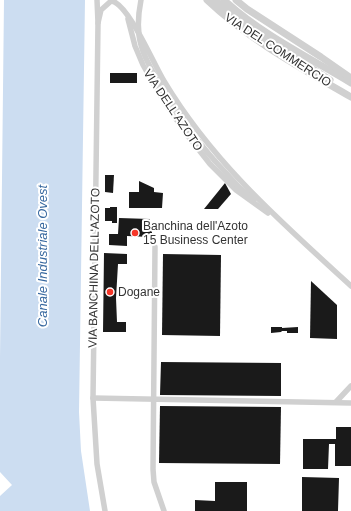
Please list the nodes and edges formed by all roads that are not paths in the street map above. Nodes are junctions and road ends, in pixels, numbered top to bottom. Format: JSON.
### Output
{"nodes":[{"id":1,"x":97,"y":0,"type":"edge"},
{"id":2,"x":100,"y":0,"type":"edge"},
{"id":3,"x":141,"y":0,"type":"edge"},
{"id":4,"x":207,"y":0,"type":"edge"},
{"id":5,"x":215,"y":0,"type":"edge"},
{"id":6,"x":224,"y":0,"type":"edge"},
{"id":7,"x":236,"y":0,"type":"edge"},
{"id":8,"x":112,"y":1,"type":"edge"},
{"id":9,"x":126,"y":13,"type":"junction"},
{"id":10,"x":98,"y":23,"type":"junction"},
{"id":11,"x":300,"y":57,"type":"junction"},
{"id":12,"x":351,"y":78,"type":"edge"},
{"id":13,"x":351,"y":83,"type":"edge"},
{"id":14,"x":351,"y":96,"type":"edge"},
{"id":15,"x":280,"y":221,"type":"junction"},
{"id":16,"x":155,"y":247,"type":"dead end"},
{"id":17,"x":351,"y":286,"type":"edge"},
{"id":18,"x":351,"y":386,"type":"edge"},
{"id":19,"x":93,"y":398,"type":"junction"},
{"id":20,"x":153,"y":399,"type":"junction"},
{"id":21,"x":336,"y":402,"type":"junction"},
{"id":22,"x":351,"y":403,"type":"edge"},
{"id":23,"x":105,"y":511,"type":"edge"},
{"id":24,"x":164,"y":511,"type":"edge"}],
"edges":[{"from":1,"to":10,"type":"street","name":"VIA BANCHINA DELL'AZOTO"},
{"from":2,"to":8,"type":"street"},
{"from":3,"to":15,"type":"street","name":"VIA DELL'AZOTO","bridge":true},
{"from":4,"to":14,"type":"street","name":"VIA DEL COMMERCIO"},
{"from":5,"to":11,"type":"street"},
{"from":6,"to":11,"type":"street"},
{"from":7,"to":12,"type":"street","name":"VIA DEL COMMERCIO"},
{"from":8,"to":9,"type":"street","name":"VIA DELL'AZOTO"},
{"from":8,"to":10,"type":"street"},
{"from":9,"to":15,"type":"street","name":"VIA DELL'AZOTO"},
{"from":9,"to":15,"type":"street","name":"VIA DELL'AZOTO"},
{"from":10,"to":19,"type":"street","name":"VIA BANCHINA DELL'AZOTO"},
{"from":11,"to":13,"type":"street"},
{"from":11,"to":14,"type":"street"},
{"from":15,"to":17,"type":"street","name":"VIA DELL'AZOTO"},
{"from":16,"to":20,"type":"street"},
{"from":18,"to":21,"type":"street"},
{"from":19,"to":20,"type":"street"},
{"from":19,"to":23,"type":"street","name":"VIA BANCHINA DELL'AZOTO"},
{"from":20,"to":21,"type":"street"},
{"from":20,"to":24,"type":"street"},
{"from":21,"to":22,"type":"street"}]}
